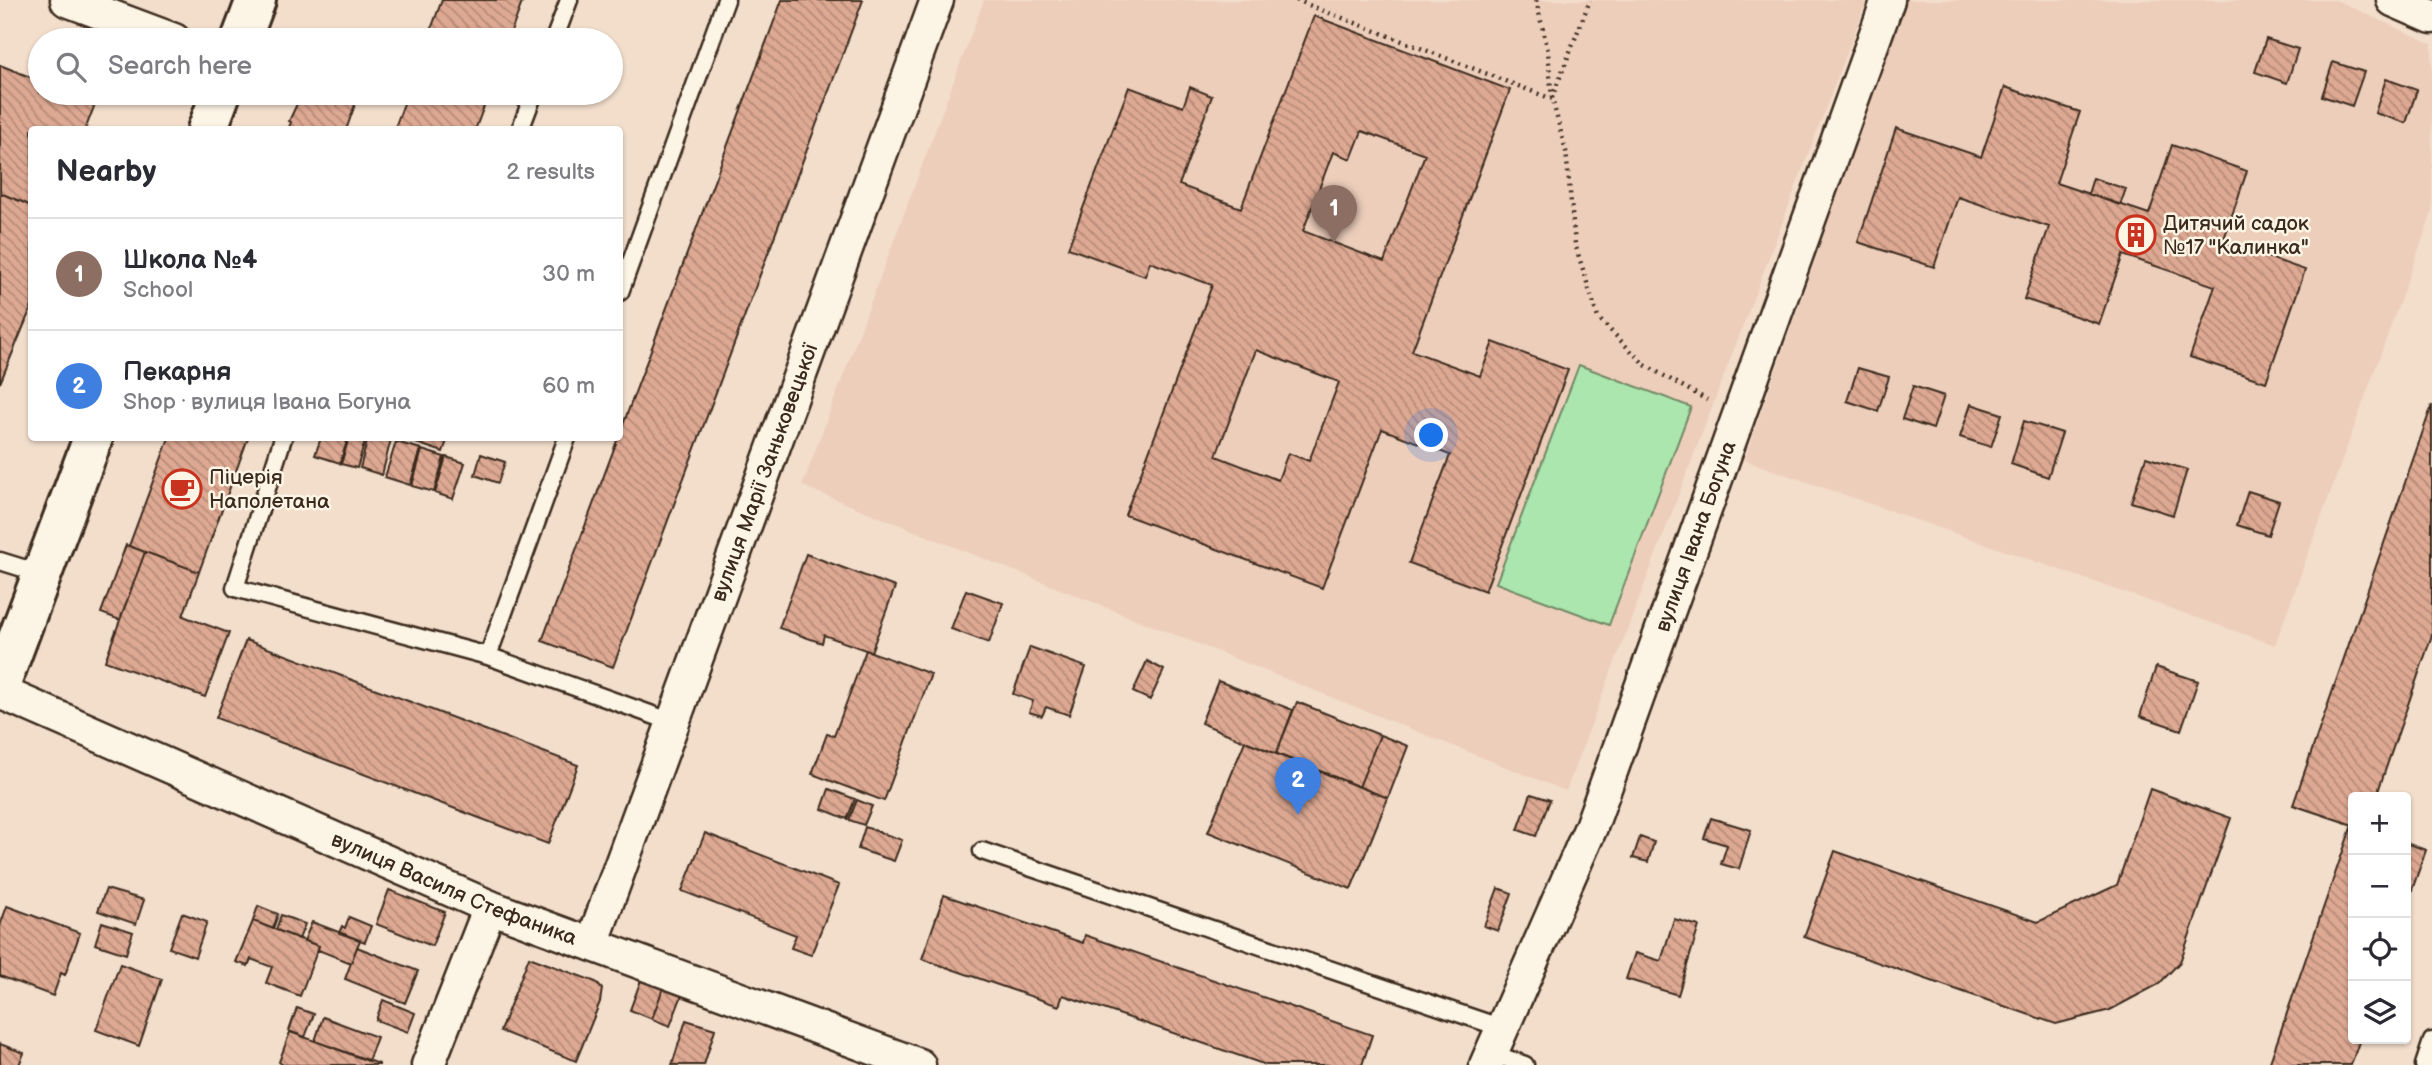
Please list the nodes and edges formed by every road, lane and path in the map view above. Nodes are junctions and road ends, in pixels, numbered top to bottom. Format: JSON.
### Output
{"nodes":[{"id":1,"x":67,"y":0,"type":"edge"},
{"id":2,"x":256,"y":0,"type":"edge"},
{"id":3,"x":569,"y":0,"type":"edge"},
{"id":4,"x":726,"y":0,"type":"edge"},
{"id":5,"x":937,"y":0,"type":"edge"},
{"id":6,"x":1296,"y":0,"type":"edge"},
{"id":7,"x":1536,"y":0,"type":"edge"},
{"id":8,"x":1590,"y":0,"type":"edge"},
{"id":9,"x":1888,"y":0,"type":"edge"},
{"id":10,"x":2393,"y":0,"type":"edge"},
{"id":11,"x":2432,"y":17,"type":"edge"},
{"id":12,"x":142,"y":28,"type":"edge"},
{"id":13,"x":245,"y":28,"type":"edge"},
{"id":14,"x":558,"y":28,"type":"edge"},
{"id":15,"x":1552,"y":99,"type":"junction"},
{"id":16,"x":216,"y":105,"type":"edge"},
{"id":17,"x":529,"y":105,"type":"edge"},
{"id":18,"x":209,"y":126,"type":"edge"},
{"id":19,"x":522,"y":126,"type":"edge"},
{"id":20,"x":623,"y":284,"type":"edge"},
{"id":21,"x":1738,"y":417,"type":"junction"},
{"id":22,"x":92,"y":441,"type":"edge"},
{"id":23,"x":282,"y":441,"type":"edge"},
{"id":24,"x":566,"y":441,"type":"edge"},
{"id":25,"x":0,"y":561,"type":"edge"},
{"id":26,"x":42,"y":575,"type":"junction"},
{"id":27,"x":488,"y":656,"type":"junction"},
{"id":28,"x":0,"y":686,"type":"edge"},
{"id":29,"x":0,"y":692,"type":"edge"},
{"id":30,"x":675,"y":723,"type":"junction"},
{"id":31,"x":982,"y":851,"type":"dead end"},
{"id":32,"x":490,"y":907,"type":"junction"},
{"id":33,"x":592,"y":944,"type":"junction"},
{"id":34,"x":2432,"y":1041,"type":"edge"},
{"id":35,"x":1493,"y":1049,"type":"edge"},
{"id":36,"x":428,"y":1065,"type":"edge"},
{"id":37,"x":919,"y":1065,"type":"edge"},
{"id":38,"x":1525,"y":1065,"type":"edge"},
{"id":39,"x":2424,"y":1065,"type":"edge"}],
"edges":[{"from":1,"to":12,"type":"street"},
{"from":2,"to":13,"type":"street"},
{"from":3,"to":14,"type":"lane"},
{"from":4,"to":20,"type":"lane"},
{"from":5,"to":30,"type":"street","name":"вулиця Марії Заньковецької"},
{"from":6,"to":15,"type":"path"},
{"from":7,"to":15,"type":"path"},
{"from":8,"to":15,"type":"path"},
{"from":9,"to":21,"type":"street","name":"вулиця Івана Богуна"},
{"from":10,"to":11,"type":"street"},
{"from":15,"to":21,"type":"path"},
{"from":16,"to":18,"type":"street"},
{"from":17,"to":19,"type":"lane"},
{"from":21,"to":35,"type":"street","name":"вулиця Івана Богуна"},
{"from":22,"to":26,"type":"street"},
{"from":23,"to":27,"type":"lane"},
{"from":24,"to":27,"type":"lane"},
{"from":25,"to":26,"type":"lane"},
{"from":26,"to":28,"type":"street"},
{"from":27,"to":30,"type":"lane"},
{"from":29,"to":32,"type":"street","name":"вулиця Василя Стефаника"},
{"from":30,"to":33,"type":"street","name":"вулиця Марії Заньковецької"},
{"from":31,"to":35,"type":"lane"},
{"from":32,"to":33,"type":"street","name":"вулиця Василя Стефаника"},
{"from":32,"to":36,"type":"street"},
{"from":33,"to":37,"type":"street","name":"вулиця Василя Стефаника"},
{"from":34,"to":39,"type":"lane"},
{"from":35,"to":38,"type":"lane"}]}
